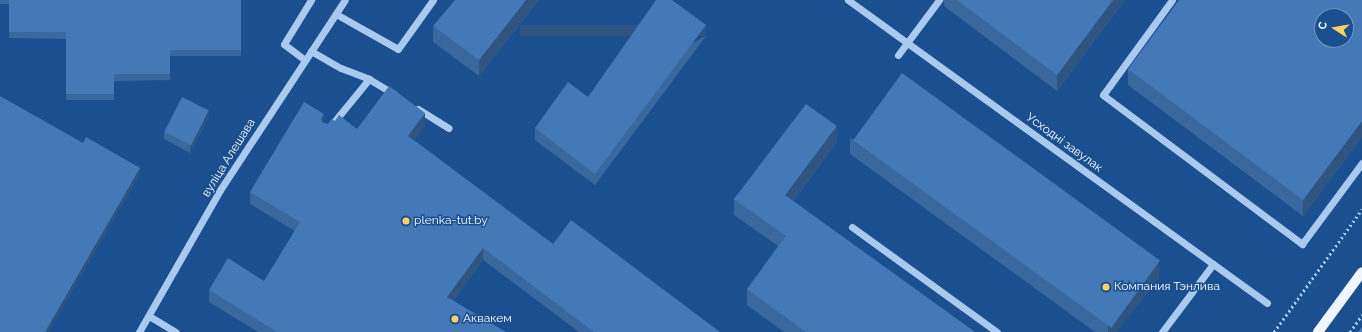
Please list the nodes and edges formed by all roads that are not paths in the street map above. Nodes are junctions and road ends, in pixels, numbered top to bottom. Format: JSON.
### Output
{"nodes":[{"id":1,"x":311,"y":0,"type":"edge"},
{"id":2,"x":345,"y":0,"type":"edge"},
{"id":3,"x":433,"y":0,"type":"edge"},
{"id":4,"x":848,"y":0,"type":"edge"},
{"id":5,"x":940,"y":0,"type":"edge"},
{"id":6,"x":1172,"y":0,"type":"edge"},
{"id":7,"x":336,"y":14,"type":"junction"},
{"id":8,"x":907,"y":44,"type":"junction"},
{"id":9,"x":311,"y":51,"type":"junction"},
{"id":10,"x":898,"y":55,"type":"dead end"},
{"id":11,"x":306,"y":60,"type":"junction"},
{"id":12,"x":369,"y":78,"type":"junction"},
{"id":13,"x":448,"y":128,"type":"dead end"},
{"id":14,"x":326,"y":131,"type":"edge"},
{"id":15,"x":1362,"y":163,"type":"edge"},
{"id":16,"x":852,"y":227,"type":"dead end"},
{"id":17,"x":1213,"y":264,"type":"junction"},
{"id":18,"x":1362,"y":272,"type":"edge"},
{"id":19,"x":1268,"y":303,"type":"dead end"},
{"id":20,"x":149,"y":316,"type":"junction"},
{"id":21,"x":139,"y":332,"type":"edge"},
{"id":22,"x":176,"y":332,"type":"edge"},
{"id":23,"x":997,"y":332,"type":"edge"},
{"id":24,"x":1162,"y":332,"type":"edge"},
{"id":25,"x":1318,"y":332,"type":"edge"}],
"edges":[{"from":1,"to":11,"type":"street"},
{"from":2,"to":7,"type":"street","name":"вуліца Алешава"},
{"from":3,"to":7,"type":"street"},
{"from":4,"to":8,"type":"street","name":"Усходні завулак"},
{"from":5,"to":8,"type":"street"},
{"from":6,"to":15,"type":"street"},
{"from":7,"to":9,"type":"street","name":"вуліца Алешава"},
{"from":8,"to":10,"type":"street"},
{"from":8,"to":17,"type":"street","name":"Усходні завулак"},
{"from":9,"to":11,"type":"street","name":"вуліца Алешава"},
{"from":9,"to":12,"type":"street"},
{"from":11,"to":20,"type":"street","name":"вуліца Алешава"},
{"from":12,"to":13,"type":"street"},
{"from":12,"to":14,"type":"street"},
{"from":16,"to":23,"type":"street"},
{"from":17,"to":19,"type":"street","name":"Усходні завулак"},
{"from":17,"to":24,"type":"street"},
{"from":18,"to":25,"type":"main road"},
{"from":20,"to":21,"type":"street","name":"вуліца Алешава"},
{"from":20,"to":22,"type":"street"}]}
